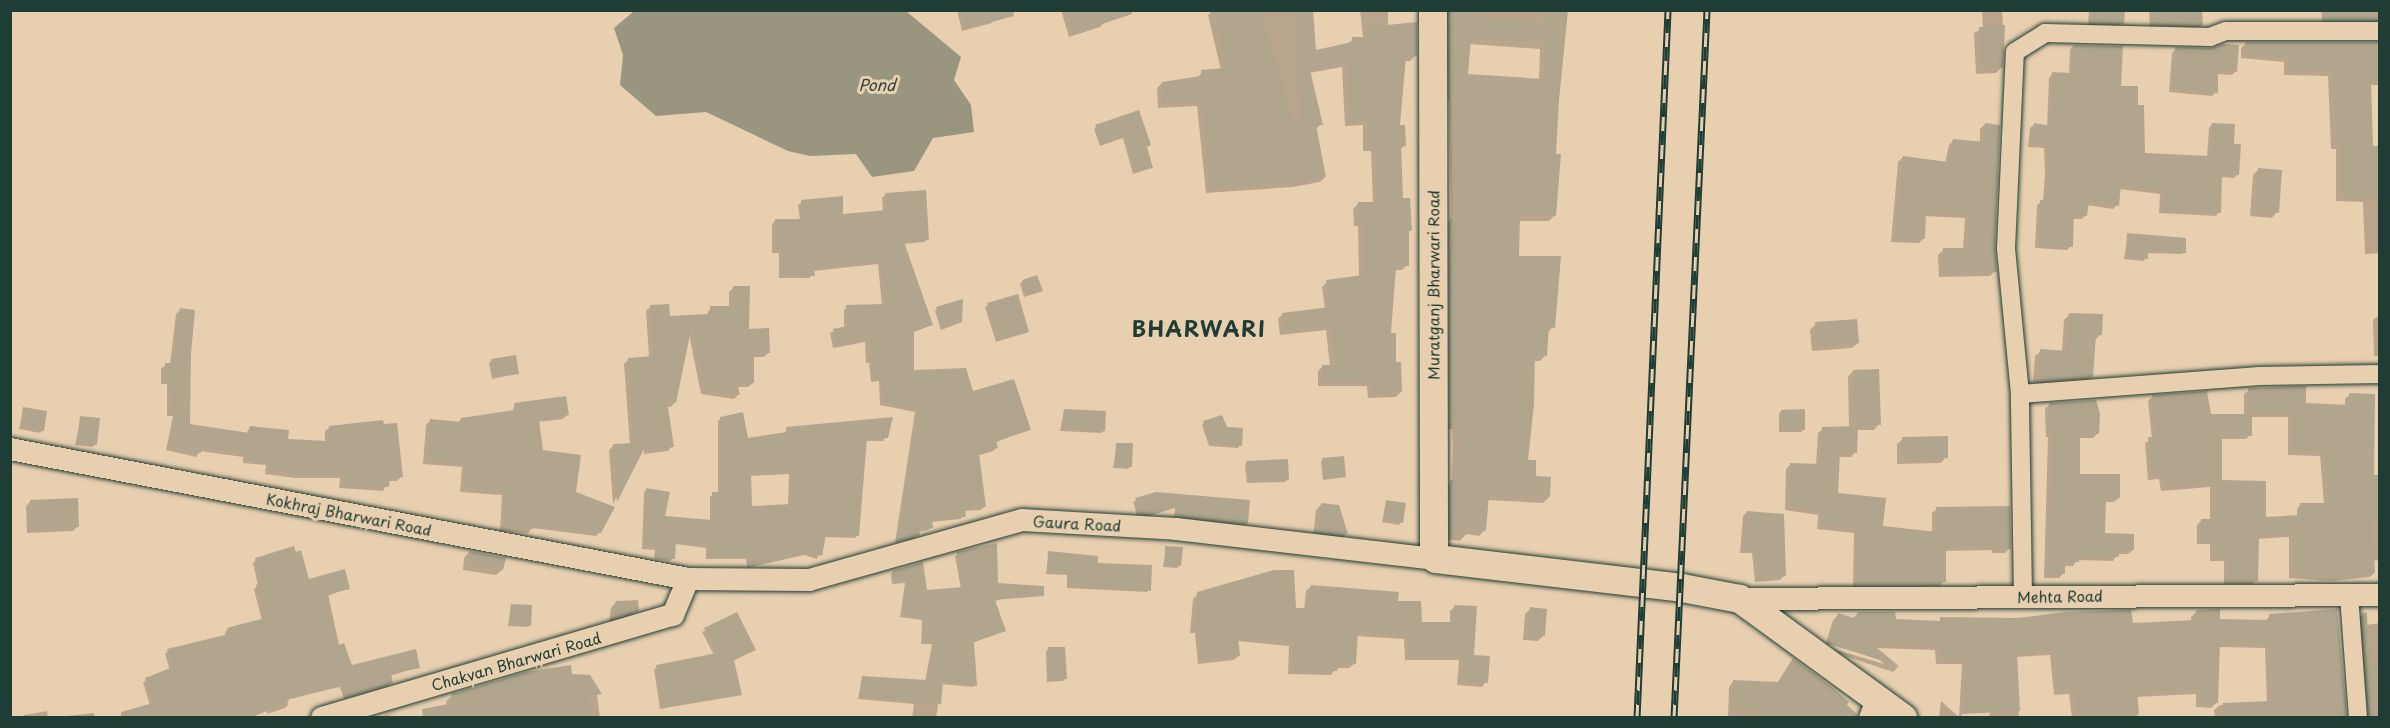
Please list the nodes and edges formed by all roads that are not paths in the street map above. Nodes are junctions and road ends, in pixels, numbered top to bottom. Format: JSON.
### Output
{"nodes":[{"id":1,"x":1433,"y":10,"type":"edge"},
{"id":2,"x":2379,"y":31,"type":"edge"},
{"id":3,"x":2379,"y":374,"type":"edge"},
{"id":4,"x":2020,"y":394,"type":"junction"},
{"id":5,"x":10,"y":449,"type":"edge"},
{"id":6,"x":1437,"y":559,"type":"junction"},
{"id":7,"x":688,"y":579,"type":"junction"},
{"id":8,"x":2349,"y":595,"type":"junction"},
{"id":9,"x":2379,"y":595,"type":"edge"},
{"id":10,"x":2023,"y":596,"type":"junction"},
{"id":11,"x":1740,"y":599,"type":"junction"},
{"id":12,"x":1872,"y":707,"type":"edge"},
{"id":13,"x":322,"y":717,"type":"edge"},
{"id":14,"x":1903,"y":717,"type":"edge"},
{"id":15,"x":2358,"y":717,"type":"edge"}],
"edges":[{"from":1,"to":6,"type":"main road","name":"Muratganj Bharwari Road"},
{"from":2,"to":4,"type":"street"},
{"from":3,"to":4,"type":"street"},
{"from":4,"to":10,"type":"street"},
{"from":5,"to":7,"type":"street","name":"Kokhraj Bharwari Road"},
{"from":6,"to":7,"type":"street","name":"Gaura Road"},
{"from":6,"to":11,"type":"main road"},
{"from":7,"to":13,"type":"street","name":"Chakvan Bharwari Road"},
{"from":8,"to":9,"type":"street","name":"Mehta Road"},
{"from":8,"to":10,"type":"street","name":"Mehta Road"},
{"from":8,"to":15,"type":"street"},
{"from":10,"to":11,"type":"street","name":"Mehta Road"},
{"from":11,"to":12,"type":"main road"},
{"from":12,"to":14,"type":"main road"}]}
